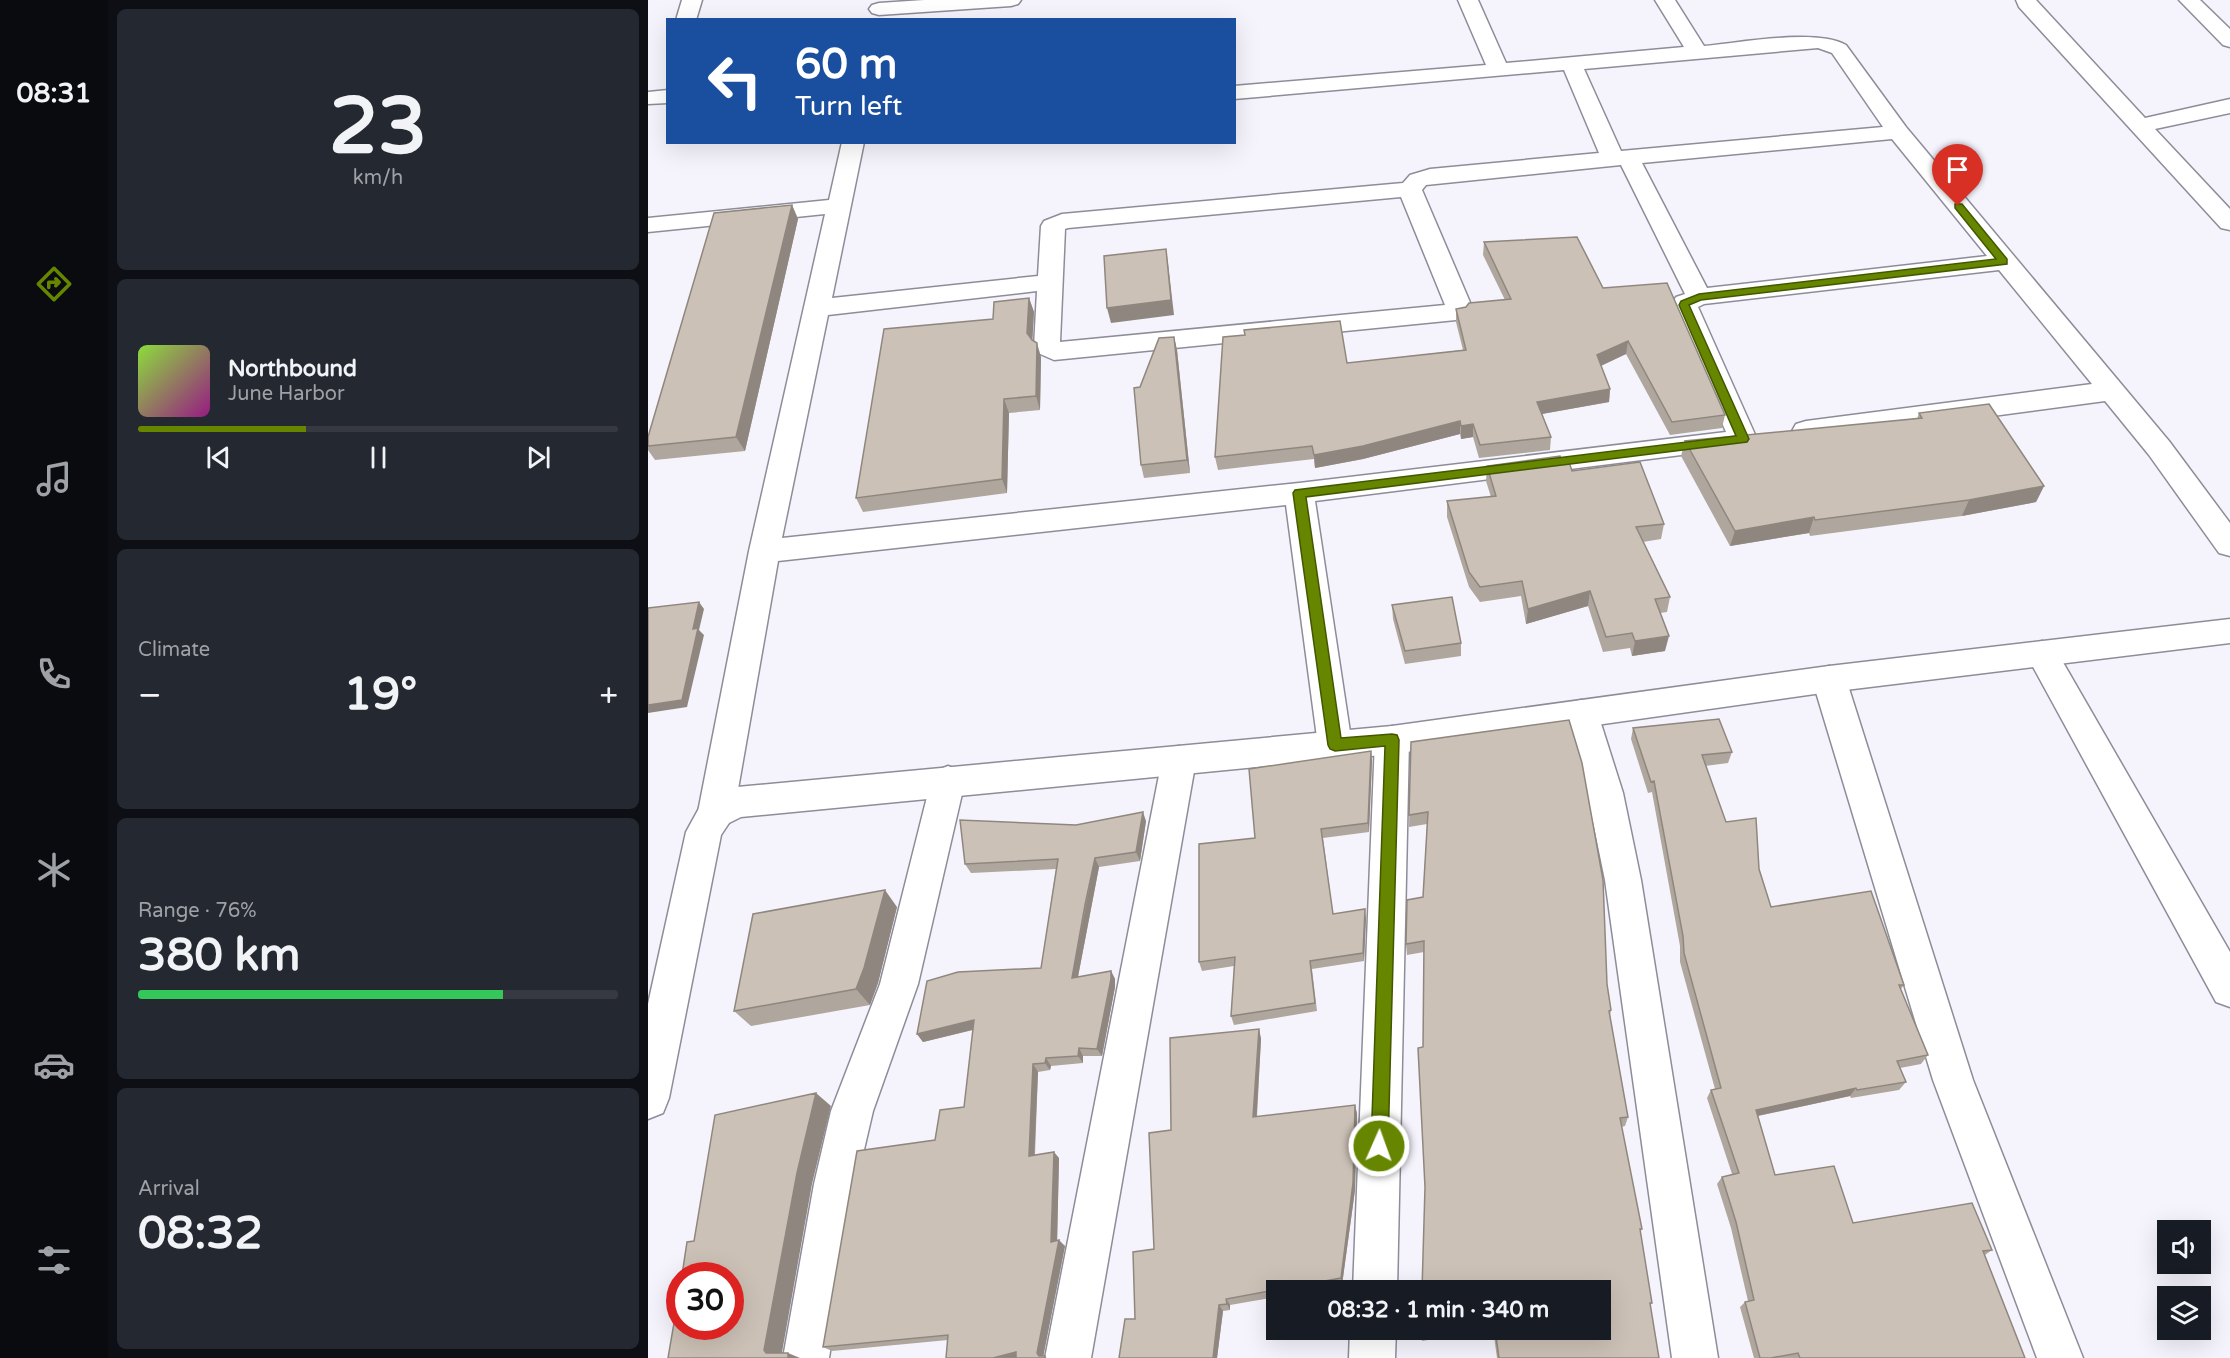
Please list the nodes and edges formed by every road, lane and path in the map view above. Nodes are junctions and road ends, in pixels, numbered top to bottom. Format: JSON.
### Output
{"nodes":[{"id":1,"x":692,"y":0,"type":"edge"},
{"id":2,"x":1011,"y":0,"type":"edge"},
{"id":3,"x":1468,"y":0,"type":"edge"},
{"id":4,"x":1665,"y":0,"type":"edge"},
{"id":5,"x":2026,"y":0,"type":"edge"},
{"id":6,"x":2189,"y":0,"type":"edge"},
{"id":7,"x":879,"y":10,"type":"edge"},
{"id":8,"x":687,"y":18,"type":"edge"},
{"id":9,"x":2230,"y":41,"type":"edge"},
{"id":10,"x":1698,"y":53,"type":"junction"},
{"id":11,"x":1571,"y":63,"type":"junction"},
{"id":12,"x":1498,"y":69,"type":"junction"},
{"id":13,"x":1236,"y":93,"type":"edge"},
{"id":14,"x":2230,"y":106,"type":"edge"},
{"id":15,"x":2140,"y":126,"type":"junction"},
{"id":16,"x":1898,"y":132,"type":"junction"},
{"id":17,"x":853,"y":144,"type":"edge"},
{"id":18,"x":1620,"y":158,"type":"junction"},
{"id":19,"x":1410,"y":189,"type":"junction"},
{"id":20,"x":839,"y":206,"type":"junction"},
{"id":21,"x":2230,"y":223,"type":"edge"},
{"id":22,"x":648,"y":225,"type":"edge"},
{"id":23,"x":2003,"y":262,"type":"junction"},
{"id":24,"x":1051,"y":282,"type":"junction"},
{"id":25,"x":1699,"y":297,"type":"junction"},
{"id":26,"x":817,"y":308,"type":"junction"},
{"id":27,"x":2110,"y":391,"type":"junction"},
{"id":28,"x":1763,"y":436,"type":"junction"},
{"id":29,"x":1299,"y":493,"type":"junction"},
{"id":30,"x":2230,"y":545,"type":"edge"},
{"id":31,"x":764,"y":551,"type":"junction"},
{"id":32,"x":2230,"y":631,"type":"edge"},
{"id":33,"x":2042,"y":654,"type":"junction"},
{"id":34,"x":1829,"y":679,"type":"junction"},
{"id":35,"x":1581,"y":714,"type":"junction"},
{"id":36,"x":1392,"y":740,"type":"junction"},
{"id":37,"x":1335,"y":745,"type":"junction"},
{"id":38,"x":1179,"y":760,"type":"junction"},
{"id":39,"x":948,"y":781,"type":"junction"},
{"id":40,"x":716,"y":812,"type":"junction"},
{"id":41,"x":2230,"y":989,"type":"edge"},
{"id":42,"x":648,"y":1098,"type":"edge"},
{"id":43,"x":1375,"y":1280,"type":"edge"},
{"id":44,"x":1373,"y":1340,"type":"edge"},
{"id":45,"x":806,"y":1358,"type":"edge"},
{"id":46,"x":1068,"y":1358,"type":"edge"},
{"id":47,"x":1372,"y":1358,"type":"edge"},
{"id":48,"x":1695,"y":1358,"type":"edge"},
{"id":49,"x":2060,"y":1358,"type":"edge"}],
"edges":[{"from":1,"to":8,"type":"street"},
{"from":2,"to":7,"type":"street"},
{"from":3,"to":12,"type":"street"},
{"from":4,"to":10,"type":"street"},
{"from":5,"to":15,"type":"street"},
{"from":6,"to":9,"type":"street"},
{"from":10,"to":11,"type":"street"},
{"from":10,"to":16,"type":"street"},
{"from":11,"to":12,"type":"street"},
{"from":11,"to":18,"type":"street"},
{"from":12,"to":13,"type":"street"},
{"from":14,"to":15,"type":"street"},
{"from":15,"to":21,"type":"street"},
{"from":16,"to":18,"type":"street"},
{"from":16,"to":23,"type":"street"},
{"from":17,"to":20,"type":"street"},
{"from":18,"to":19,"type":"street"},
{"from":18,"to":25,"type":"street"},
{"from":19,"to":24,"type":"street"},
{"from":19,"to":24,"type":"street"},
{"from":20,"to":22,"type":"street"},
{"from":20,"to":26,"type":"street"},
{"from":23,"to":25,"type":"street"},
{"from":23,"to":27,"type":"street"},
{"from":24,"to":26,"type":"street"},
{"from":25,"to":28,"type":"street"},
{"from":26,"to":31,"type":"street"},
{"from":27,"to":28,"type":"street"},
{"from":27,"to":30,"type":"street"},
{"from":28,"to":29,"type":"street"},
{"from":29,"to":31,"type":"street"},
{"from":29,"to":37,"type":"street"},
{"from":31,"to":40,"type":"street"},
{"from":32,"to":33,"type":"street"},
{"from":33,"to":34,"type":"street"},
{"from":33,"to":41,"type":"street"},
{"from":34,"to":35,"type":"street"},
{"from":34,"to":49,"type":"street"},
{"from":35,"to":36,"type":"street"},
{"from":35,"to":48,"type":"street"},
{"from":36,"to":37,"type":"street"},
{"from":36,"to":43,"type":"street"},
{"from":37,"to":38,"type":"street"},
{"from":38,"to":39,"type":"street"},
{"from":38,"to":46,"type":"street"},
{"from":39,"to":40,"type":"street"},
{"from":39,"to":45,"type":"street"},
{"from":40,"to":42,"type":"street"},
{"from":44,"to":47,"type":"street"}]}
